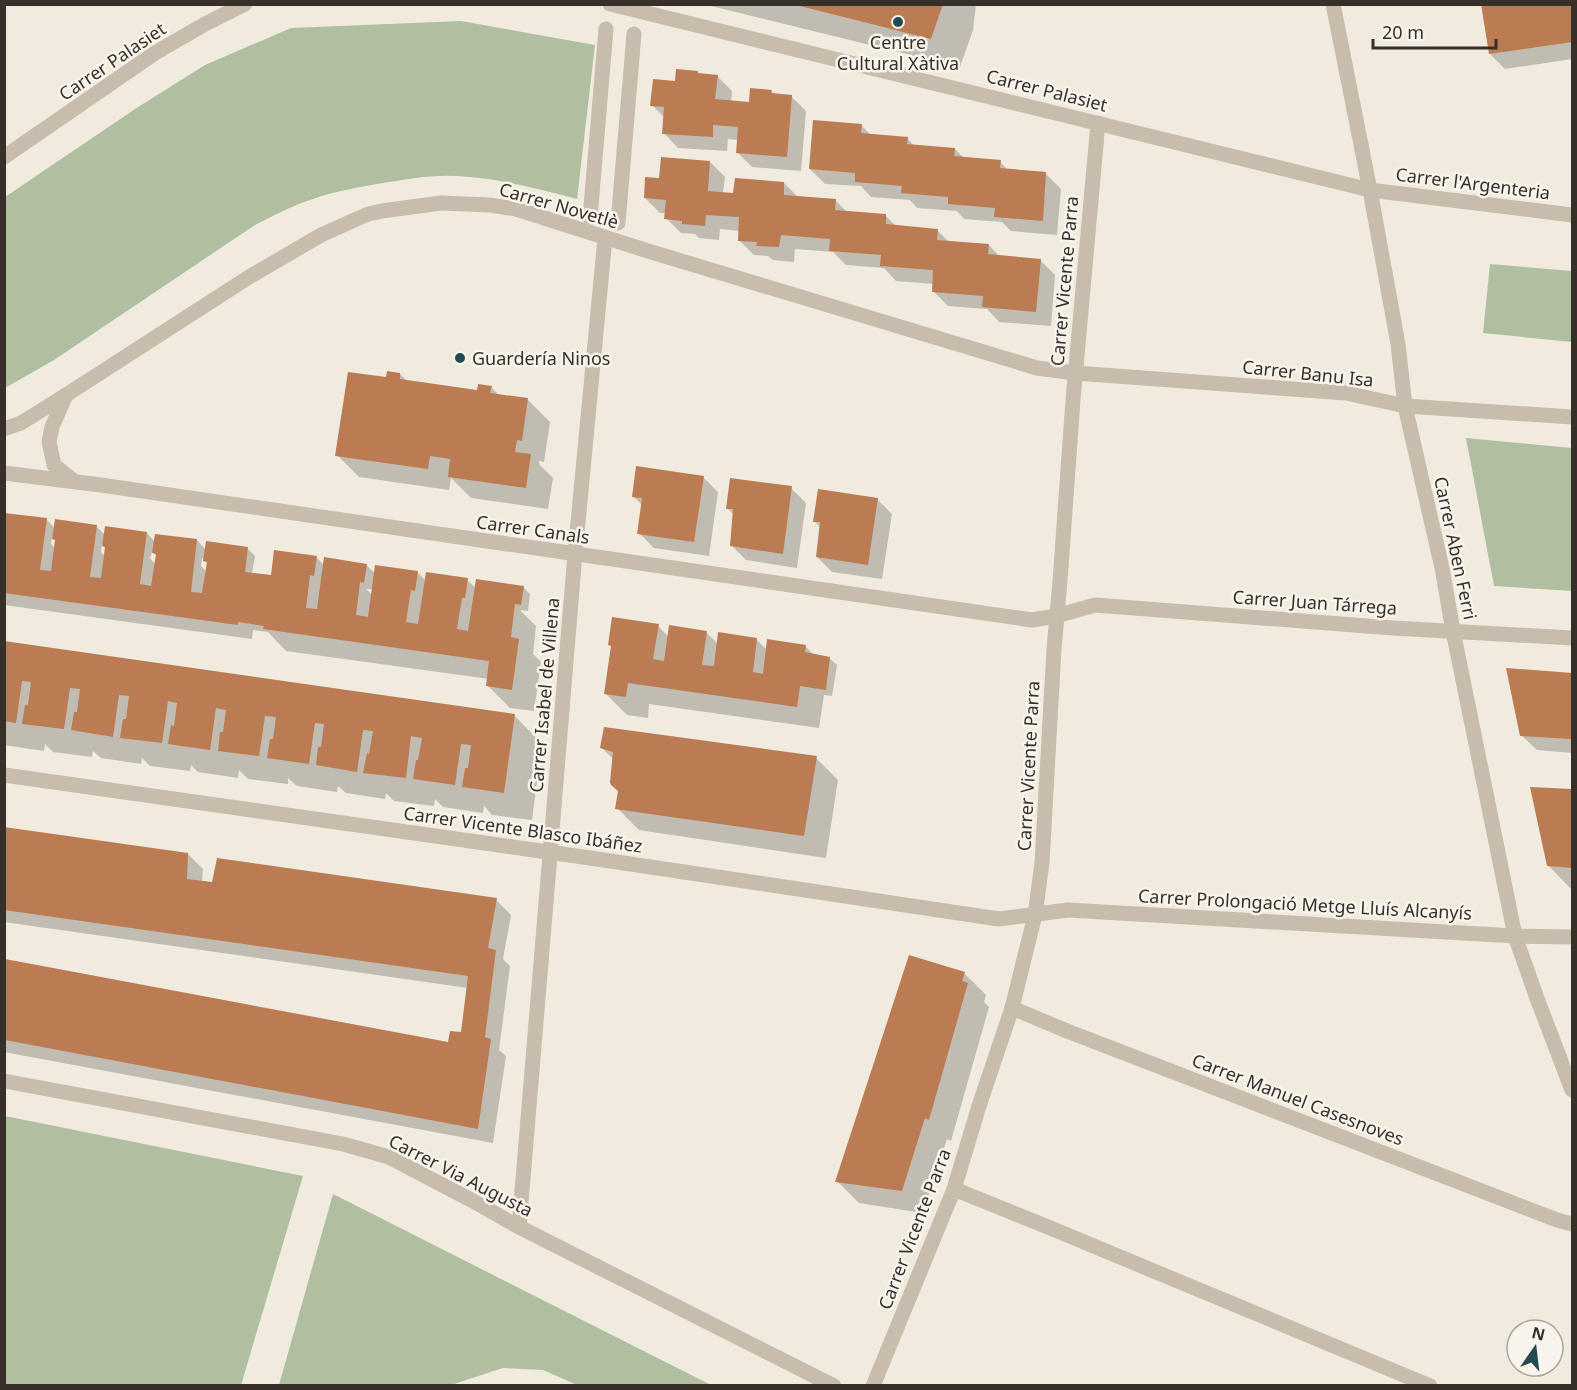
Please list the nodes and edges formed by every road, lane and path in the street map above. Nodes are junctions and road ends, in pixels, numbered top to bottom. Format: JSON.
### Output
{"nodes":[{"id":1,"x":246,"y":4,"type":"edge"},
{"id":2,"x":610,"y":4,"type":"edge"},
{"id":3,"x":1333,"y":4,"type":"edge"},
{"id":4,"x":606,"y":29,"type":"dead end"},
{"id":5,"x":634,"y":34,"type":"dead end"},
{"id":6,"x":1098,"y":123,"type":"junction"},
{"id":7,"x":4,"y":157,"type":"edge"},
{"id":8,"x":1370,"y":190,"type":"junction"},
{"id":9,"x":1572,"y":215,"type":"edge"},
{"id":10,"x":590,"y":219,"type":"dead end"},
{"id":11,"x":618,"y":223,"type":"dead end"},
{"id":12,"x":605,"y":238,"type":"junction"},
{"id":13,"x":1075,"y":373,"type":"junction"},
{"id":14,"x":66,"y":395,"type":"junction"},
{"id":15,"x":1405,"y":406,"type":"junction"},
{"id":16,"x":1572,"y":417,"type":"edge"},
{"id":17,"x":4,"y":429,"type":"edge"},
{"id":18,"x":4,"y":473,"type":"edge"},
{"id":19,"x":75,"y":482,"type":"junction"},
{"id":20,"x":575,"y":554,"type":"junction"},
{"id":21,"x":1056,"y":616,"type":"junction"},
{"id":22,"x":1453,"y":631,"type":"junction"},
{"id":23,"x":1572,"y":638,"type":"edge"},
{"id":24,"x":4,"y":775,"type":"edge"},
{"id":25,"x":550,"y":853,"type":"junction"},
{"id":26,"x":1035,"y":915,"type":"junction"},
{"id":27,"x":1515,"y":936,"type":"junction"},
{"id":28,"x":1572,"y":938,"type":"edge"},
{"id":29,"x":1012,"y":1008,"type":"junction"},
{"id":30,"x":4,"y":1081,"type":"edge"},
{"id":31,"x":1572,"y":1090,"type":"edge"},
{"id":32,"x":954,"y":1189,"type":"junction"},
{"id":33,"x":1572,"y":1224,"type":"edge"},
{"id":34,"x":519,"y":1227,"type":"junction"},
{"id":35,"x":834,"y":1386,"type":"edge"},
{"id":36,"x":873,"y":1386,"type":"edge"},
{"id":37,"x":1430,"y":1386,"type":"edge"}],
"edges":[{"from":1,"to":7,"type":"street","name":"Carrer Palasiet"},
{"from":2,"to":6,"type":"street","name":"Carrer Palasiet"},
{"from":3,"to":8,"type":"street","name":"Carrer Aben Ferri"},
{"from":4,"to":10,"type":"street"},
{"from":5,"to":11,"type":"street"},
{"from":6,"to":8,"type":"street","name":"Carrer Palasiet"},
{"from":6,"to":13,"type":"street","name":"Carrer Vicente Parra"},
{"from":8,"to":9,"type":"street","name":"Carrer l'Argenteria"},
{"from":8,"to":15,"type":"street","name":"Carrer Aben Ferri"},
{"from":12,"to":13,"type":"street","name":"Carrer Novetlè"},
{"from":12,"to":14,"type":"street","name":"Carrer Novetlè"},
{"from":12,"to":20,"type":"street","name":"Carrer Isabel de Villena"},
{"from":13,"to":15,"type":"street","name":"Carrer Banu Isa"},
{"from":13,"to":21,"type":"street","name":"Carrer Vicente Parra"},
{"from":14,"to":17,"type":"street","name":"Carrer Novetlè"},
{"from":14,"to":19,"type":"street"},
{"from":15,"to":16,"type":"street","name":"Carrer Banu Isa"},
{"from":15,"to":22,"type":"street","name":"Carrer Aben Ferri"},
{"from":18,"to":19,"type":"street","name":"Carrer Canals"},
{"from":19,"to":20,"type":"street","name":"Carrer Canals"},
{"from":20,"to":21,"type":"street","name":"Carrer Canals"},
{"from":20,"to":25,"type":"street","name":"Carrer Isabel de Villena"},
{"from":21,"to":22,"type":"street","name":"Carrer Juan Tárrega"},
{"from":21,"to":26,"type":"street","name":"Carrer Vicente Parra"},
{"from":22,"to":23,"type":"street","name":"Carrer Juan Tárrega"},
{"from":22,"to":27,"type":"street","name":"Carrer Aben Ferri"},
{"from":24,"to":25,"type":"street","name":"Carrer Vicente Blasco Ibáñez"},
{"from":25,"to":26,"type":"street","name":"Carrer Vicente Blasco Ibáñez"},
{"from":25,"to":34,"type":"street","name":"Carrer Isabel de Villena"},
{"from":26,"to":27,"type":"street","name":"Carrer Prolongació Metge Lluís Alcanyís"},
{"from":26,"to":29,"type":"street","name":"Carrer Vicente Parra"},
{"from":27,"to":28,"type":"street","name":"Carrer Prolongació Metge Lluís Alcanyís"},
{"from":27,"to":31,"type":"street","name":"Carrer Aben Ferri"},
{"from":29,"to":32,"type":"street","name":"Carrer Vicente Parra"},
{"from":29,"to":33,"type":"street","name":"Carrer Manuel Casesnoves"},
{"from":30,"to":34,"type":"street","name":"Carrer Via Augusta"},
{"from":32,"to":36,"type":"street","name":"Carrer Vicente Parra"},
{"from":32,"to":37,"type":"street"},
{"from":34,"to":35,"type":"street","name":"Carrer Via Augusta"}]}
